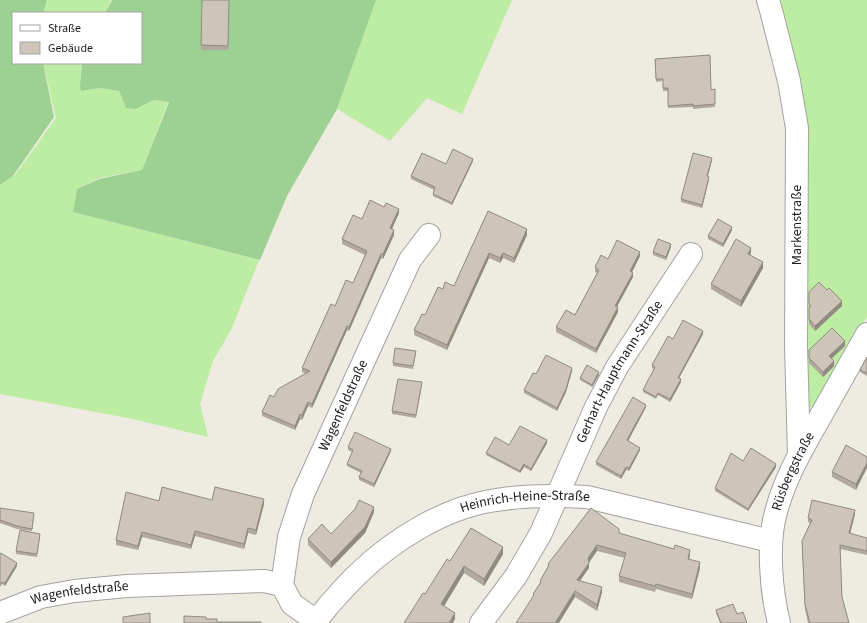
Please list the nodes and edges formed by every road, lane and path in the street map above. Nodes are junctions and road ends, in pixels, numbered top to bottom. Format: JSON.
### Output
{"nodes":[{"id":1,"x":768,"y":0,"type":"edge"},
{"id":2,"x":429,"y":235,"type":"dead end"},
{"id":3,"x":691,"y":254,"type":"dead end"},
{"id":4,"x":867,"y":334,"type":"edge"},
{"id":5,"x":799,"y":454,"type":"junction"},
{"id":6,"x":558,"y":495,"type":"junction"},
{"id":7,"x":771,"y":542,"type":"junction"},
{"id":8,"x":282,"y":585,"type":"junction"},
{"id":9,"x":0,"y":613,"type":"edge"},
{"id":10,"x":316,"y":622,"type":"edge"},
{"id":11,"x":481,"y":623,"type":"edge"},
{"id":12,"x":779,"y":623,"type":"edge"}],
"edges":[{"from":1,"to":5,"type":"street","name":"Markenstraße"},
{"from":2,"to":8,"type":"street","name":"Wagenfeldstraße"},
{"from":3,"to":6,"type":"street","name":"Gerhart-Hauptmann-Straße"},
{"from":4,"to":5,"type":"street","name":"Rüsbergstraße"},
{"from":5,"to":7,"type":"street","name":"Rüsbergstraße"},
{"from":6,"to":7,"type":"street","name":"Heinrich-Heine-Straße"},
{"from":6,"to":10,"type":"street","name":"Heinrich-Heine-Straße"},
{"from":6,"to":11,"type":"street","name":"Gerhart-Hauptmann-Straße"},
{"from":7,"to":12,"type":"street","name":"Rüsbergstraße"},
{"from":8,"to":9,"type":"street","name":"Wagenfeldstraße"},
{"from":8,"to":10,"type":"street"}]}
